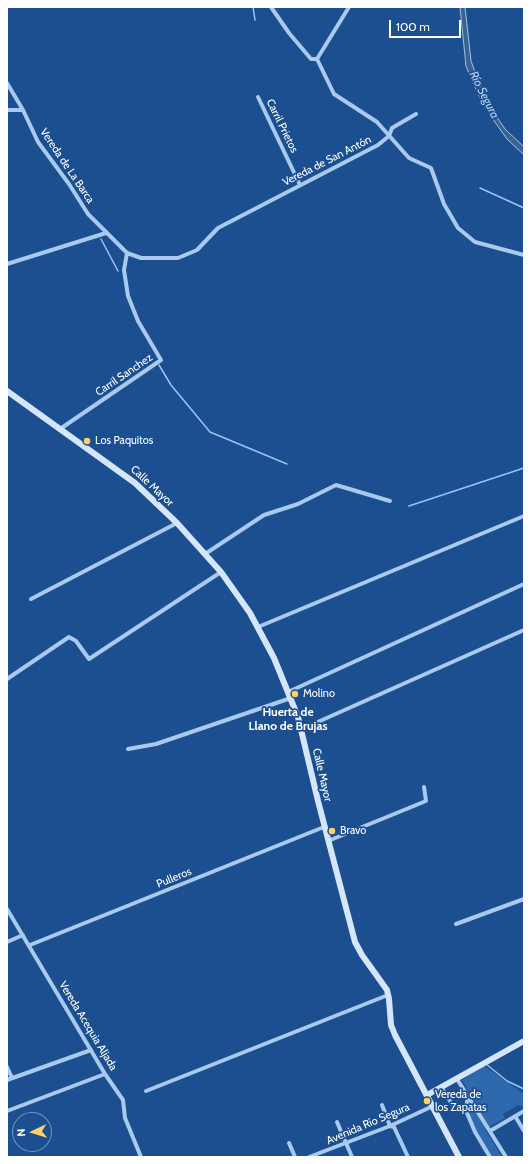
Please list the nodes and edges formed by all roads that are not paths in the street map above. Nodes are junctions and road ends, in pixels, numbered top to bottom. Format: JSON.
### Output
{"nodes":[{"id":1,"x":271,"y":7,"type":"edge"},
{"id":2,"x":349,"y":7,"type":"edge"},
{"id":3,"x":317,"y":59,"type":"junction"},
{"id":4,"x":7,"y":83,"type":"edge"},
{"id":5,"x":258,"y":97,"type":"dead end"},
{"id":6,"x":7,"y":110,"type":"edge"},
{"id":7,"x":24,"y":110,"type":"junction"},
{"id":8,"x":416,"y":114,"type":"dead end"},
{"id":9,"x":389,"y":136,"type":"junction"},
{"id":10,"x":300,"y":185,"type":"junction"},
{"id":11,"x":106,"y":234,"type":"junction"},
{"id":12,"x":128,"y":253,"type":"junction"},
{"id":13,"x":524,"y":255,"type":"edge"},
{"id":14,"x":7,"y":264,"type":"edge"},
{"id":15,"x":7,"y":391,"type":"edge"},
{"id":16,"x":60,"y":429,"type":"junction"},
{"id":17,"x":390,"y":501,"type":"dead end"},
{"id":18,"x":524,"y":516,"type":"edge"},
{"id":19,"x":177,"y":523,"type":"junction"},
{"id":20,"x":205,"y":554,"type":"junction"},
{"id":21,"x":221,"y":572,"type":"junction"},
{"id":22,"x":524,"y":584,"type":"edge"},
{"id":23,"x":31,"y":599,"type":"dead end"},
{"id":24,"x":258,"y":627,"type":"junction"},
{"id":25,"x":524,"y":630,"type":"edge"},
{"id":26,"x":7,"y":679,"type":"edge"},
{"id":27,"x":290,"y":695,"type":"junction"},
{"id":28,"x":302,"y":729,"type":"junction"},
{"id":29,"x":128,"y":749,"type":"dead end"},
{"id":30,"x":424,"y":787,"type":"dead end"},
{"id":31,"x":324,"y":827,"type":"junction"},
{"id":32,"x":328,"y":840,"type":"junction"},
{"id":33,"x":524,"y":899,"type":"edge"},
{"id":34,"x":7,"y":909,"type":"edge"},
{"id":35,"x":456,"y":924,"type":"dead end"},
{"id":36,"x":24,"y":935,"type":"junction"},
{"id":37,"x":7,"y":942,"type":"edge"},
{"id":38,"x":30,"y":945,"type":"junction"},
{"id":39,"x":388,"y":995,"type":"junction"},
{"id":40,"x":524,"y":1041,"type":"edge"},
{"id":41,"x":91,"y":1050,"type":"junction"},
{"id":42,"x":7,"y":1067,"type":"edge"},
{"id":43,"x":106,"y":1074,"type":"junction"},
{"id":44,"x":12,"y":1078,"type":"junction"},
{"id":45,"x":457,"y":1079,"type":"junction"},
{"id":46,"x":7,"y":1080,"type":"edge"},
{"id":47,"x":442,"y":1088,"type":"junction"},
{"id":48,"x":146,"y":1091,"type":"dead end"},
{"id":49,"x":427,"y":1095,"type":"junction"},
{"id":50,"x":468,"y":1096,"type":"junction"},
{"id":51,"x":382,"y":1105,"type":"dead end"},
{"id":52,"x":433,"y":1106,"type":"junction"},
{"id":53,"x":455,"y":1109,"type":"dead end"},
{"id":54,"x":7,"y":1111,"type":"edge"},
{"id":55,"x":524,"y":1111,"type":"edge"},
{"id":56,"x":515,"y":1116,"type":"junction"},
{"id":57,"x":337,"y":1122,"type":"dead end"},
{"id":58,"x":390,"y":1126,"type":"junction"},
{"id":59,"x":490,"y":1131,"type":"junction"},
{"id":60,"x":524,"y":1131,"type":"edge"},
{"id":61,"x":289,"y":1143,"type":"dead end"},
{"id":62,"x":346,"y":1144,"type":"junction"},
{"id":63,"x":325,"y":1152,"type":"junction"},
{"id":64,"x":141,"y":1157,"type":"edge"},
{"id":65,"x":295,"y":1157,"type":"edge"},
{"id":66,"x":309,"y":1157,"type":"edge"},
{"id":67,"x":327,"y":1157,"type":"edge"},
{"id":68,"x":352,"y":1157,"type":"edge"},
{"id":69,"x":408,"y":1157,"type":"edge"},
{"id":70,"x":460,"y":1157,"type":"edge"},
{"id":71,"x":490,"y":1157,"type":"edge"},
{"id":72,"x":506,"y":1157,"type":"edge"}],
"edges":[{"from":1,"to":3,"type":"street"},
{"from":2,"to":3,"type":"street"},
{"from":3,"to":9,"type":"street"},
{"from":4,"to":7,"type":"street","name":"Vereda de La Barca"},
{"from":5,"to":10,"type":"street","name":"Carril Prietos"},
{"from":6,"to":7,"type":"street"},
{"from":7,"to":11,"type":"street","name":"Vereda de La Barca"},
{"from":8,"to":9,"type":"street","name":"Vereda de San Antón"},
{"from":9,"to":10,"type":"street","name":"Vereda de San Antón"},
{"from":9,"to":13,"type":"street"},
{"from":10,"to":12,"type":"street","name":"Vereda de San Antón"},
{"from":11,"to":12,"type":"street","name":"Vereda de San Antón"},
{"from":11,"to":14,"type":"street"},
{"from":12,"to":16,"type":"street","name":"Carril Sanchez"},
{"from":15,"to":16,"type":"main road","name":"Calle Mayor"},
{"from":16,"to":19,"type":"main road","name":"Calle Mayor"},
{"from":17,"to":20,"type":"street"},
{"from":18,"to":24,"type":"street"},
{"from":19,"to":20,"type":"main road","name":"Calle Mayor"},
{"from":19,"to":23,"type":"street"},
{"from":20,"to":21,"type":"main road","name":"Calle Mayor"},
{"from":21,"to":24,"type":"main road","name":"Calle Mayor"},
{"from":21,"to":26,"type":"street"},
{"from":22,"to":27,"type":"street"},
{"from":24,"to":27,"type":"main road","name":"Calle Mayor"},
{"from":25,"to":28,"type":"street"},
{"from":27,"to":28,"type":"main road","name":"Calle Mayor"},
{"from":27,"to":29,"type":"street"},
{"from":28,"to":31,"type":"main road","name":"Calle Mayor"},
{"from":30,"to":32,"type":"street"},
{"from":31,"to":32,"type":"main road","name":"Calle Mayor"},
{"from":31,"to":38,"type":"street","name":"Pulleros"},
{"from":32,"to":39,"type":"main road","name":"Calle Mayor"},
{"from":33,"to":35,"type":"street"},
{"from":34,"to":36,"type":"street","name":"Vereda Acequia Aljada"},
{"from":36,"to":37,"type":"street"},
{"from":36,"to":38,"type":"street","name":"Vereda Acequia Aljada"},
{"from":38,"to":41,"type":"street","name":"Vereda Acequia Aljada"},
{"from":39,"to":48,"type":"street"},
{"from":39,"to":49,"type":"main road","name":"Calle Mayor"},
{"from":40,"to":45,"type":"main road"},
{"from":41,"to":43,"type":"street","name":"Vereda Acequia Aljada"},
{"from":41,"to":44,"type":"street"},
{"from":42,"to":44,"type":"street"},
{"from":43,"to":54,"type":"street"},
{"from":43,"to":64,"type":"street","name":"Vereda Acequia Aljada"},
{"from":44,"to":46,"type":"street"},
{"from":45,"to":47,"type":"main road"},
{"from":45,"to":50,"type":"street"},
{"from":47,"to":49,"type":"main road"},
{"from":47,"to":53,"type":"street"},
{"from":49,"to":52,"type":"main road","name":"Calle Mayor"},
{"from":50,"to":59,"type":"street"},
{"from":50,"to":71,"type":"street"},
{"from":51,"to":58,"type":"street"},
{"from":52,"to":58,"type":"street","name":"Avenida Río Segura"},
{"from":52,"to":70,"type":"main road","name":"Calle Mayor"},
{"from":55,"to":56,"type":"street"},
{"from":56,"to":59,"type":"street"},
{"from":56,"to":60,"type":"street"},
{"from":57,"to":62,"type":"street"},
{"from":58,"to":62,"type":"street","name":"Avenida Río Segura"},
{"from":58,"to":69,"type":"street"},
{"from":59,"to":72,"type":"street"},
{"from":61,"to":65,"type":"street"},
{"from":62,"to":63,"type":"street","name":"Avenida Río Segura"},
{"from":62,"to":68,"type":"street"},
{"from":63,"to":66,"type":"street","name":"Avenida Río Segura"},
{"from":63,"to":67,"type":"street"}]}
